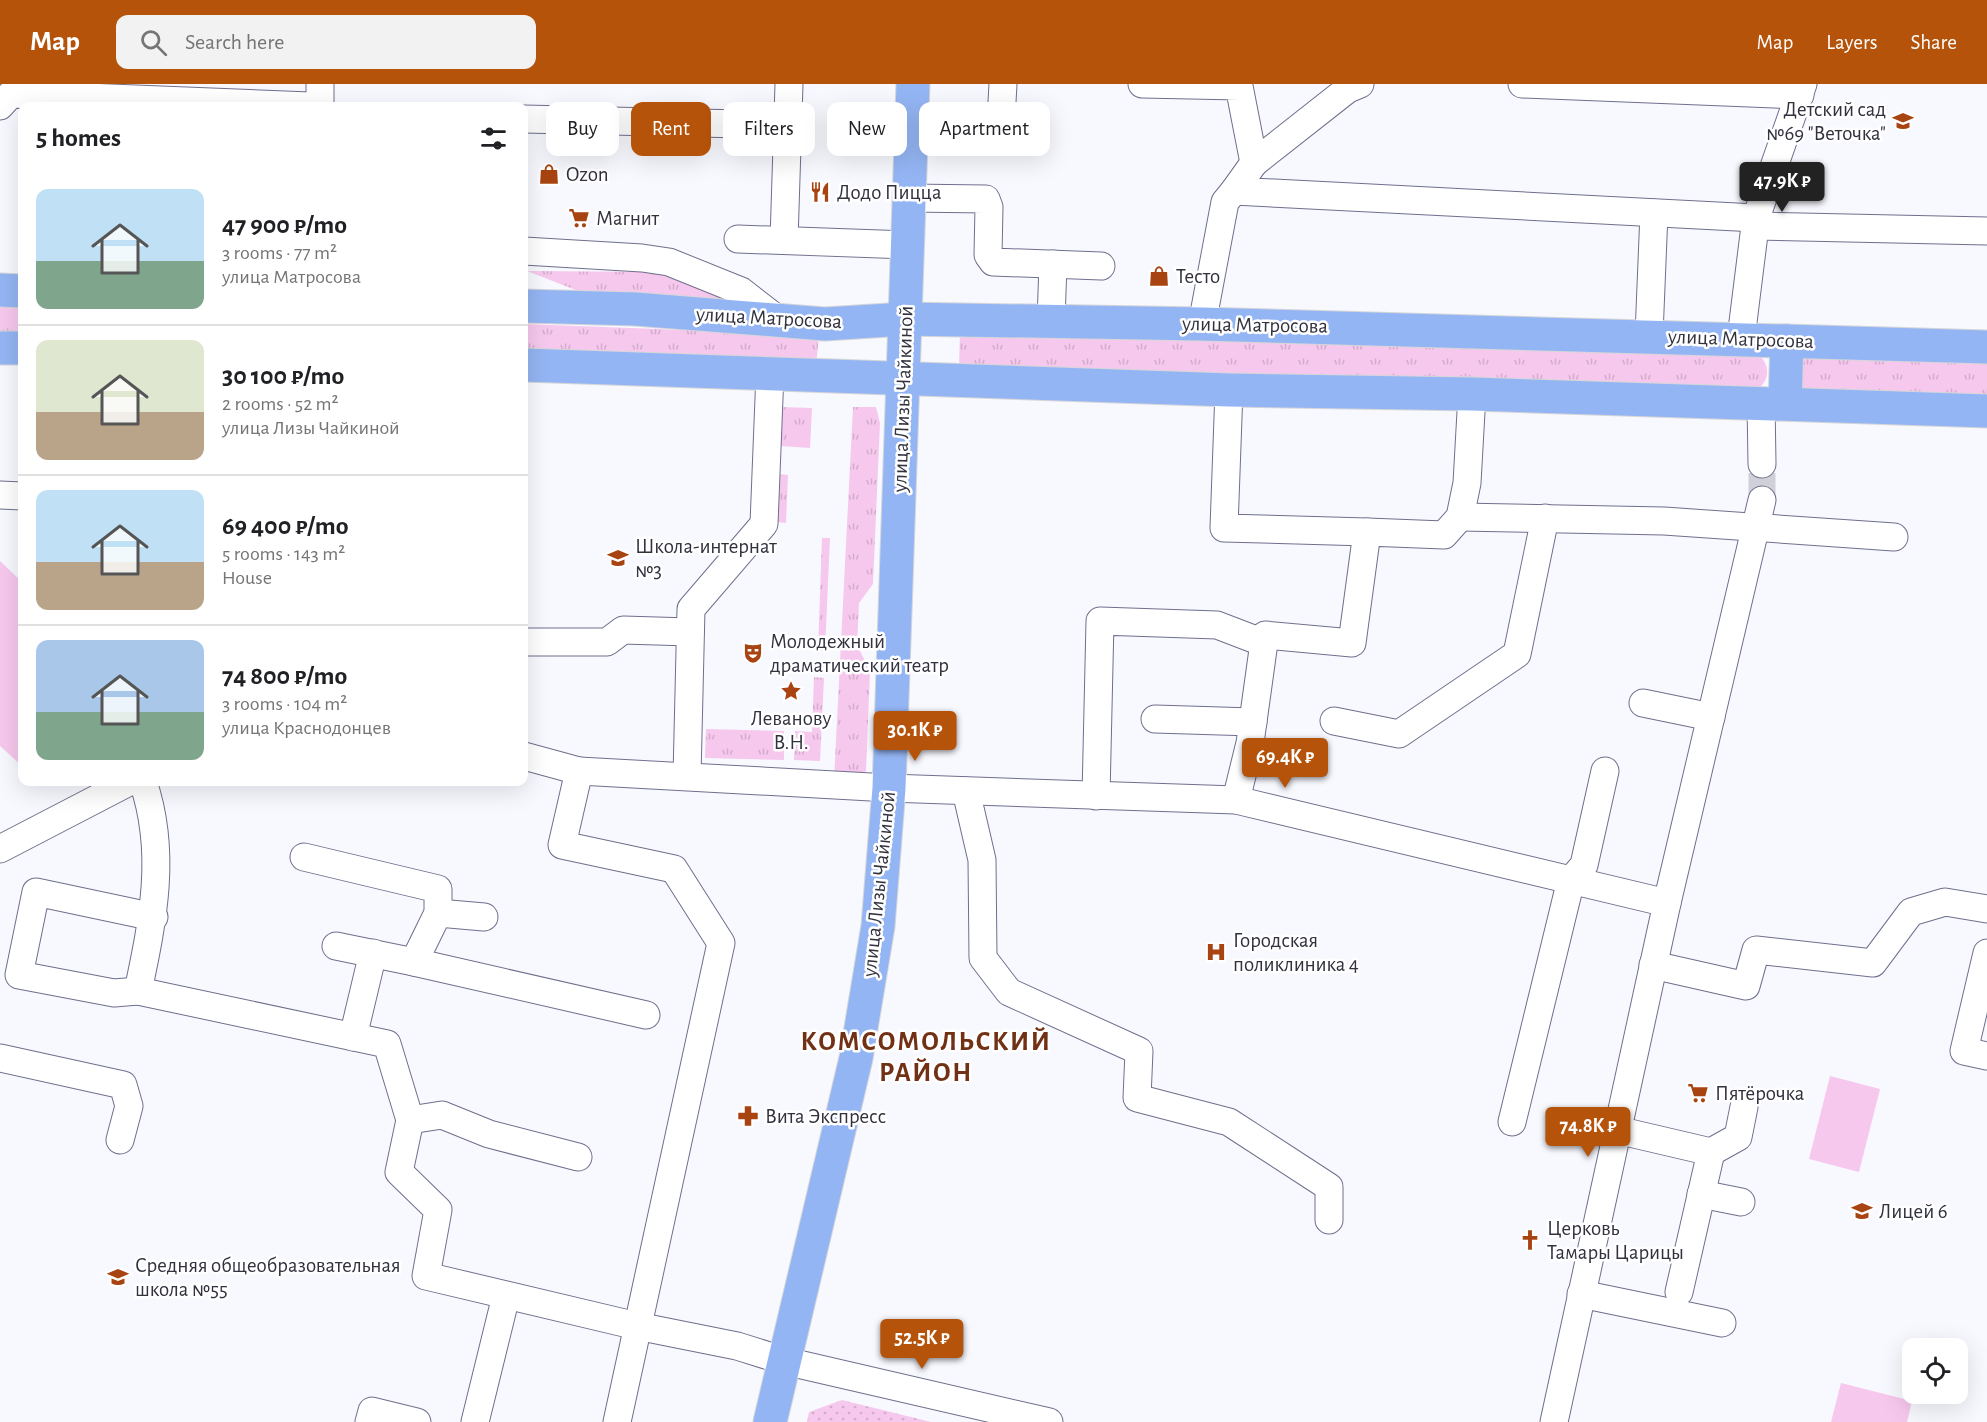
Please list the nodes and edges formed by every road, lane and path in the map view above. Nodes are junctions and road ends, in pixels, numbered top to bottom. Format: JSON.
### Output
{"nodes":[{"id":1,"x":320,"y":84,"type":"edge"},
{"id":2,"x":789,"y":84,"type":"edge"},
{"id":3,"x":913,"y":84,"type":"edge"},
{"id":4,"x":1003,"y":84,"type":"edge"},
{"id":5,"x":1142,"y":84,"type":"edge"},
{"id":6,"x":1360,"y":84,"type":"edge"},
{"id":7,"x":1522,"y":84,"type":"edge"},
{"id":8,"x":1801,"y":89,"type":"edge"},
{"id":9,"x":74,"y":90,"type":"edge"},
{"id":10,"x":251,"y":102,"type":"edge"},
{"id":11,"x":320,"y":102,"type":"edge"},
{"id":12,"x":788,"y":102,"type":"edge"},
{"id":13,"x":0,"y":106,"type":"edge"},
{"id":14,"x":528,"y":119,"type":"edge"},
{"id":15,"x":723,"y":124,"type":"edge"},
{"id":16,"x":912,"y":128,"type":"junction"},
{"id":17,"x":786,"y":156,"type":"edge"},
{"id":18,"x":1254,"y":163,"type":"junction"},
{"id":19,"x":1234,"y":191,"type":"junction"},
{"id":20,"x":909,"y":198,"type":"junction"},
{"id":21,"x":1654,"y":213,"type":"junction"},
{"id":22,"x":1756,"y":222,"type":"junction"},
{"id":23,"x":1987,"y":231,"type":"edge"},
{"id":24,"x":738,"y":239,"type":"dead end"},
{"id":25,"x":784,"y":240,"type":"junction"},
{"id":26,"x":908,"y":245,"type":"junction"},
{"id":27,"x":528,"y":251,"type":"edge"},
{"id":28,"x":1053,"y":264,"type":"junction"},
{"id":29,"x":1101,"y":266,"type":"dead end"},
{"id":30,"x":0,"y":290,"type":"edge"},
{"id":31,"x":18,"y":291,"type":"edge"},
{"id":32,"x":528,"y":306,"type":"edge"},
{"id":33,"x":905,"y":319,"type":"junction"},
{"id":34,"x":1051,"y":321,"type":"junction"},
{"id":35,"x":782,"y":322,"type":"junction"},
{"id":36,"x":1202,"y":324,"type":"junction"},
{"id":37,"x":1649,"y":335,"type":"junction"},
{"id":38,"x":1741,"y":338,"type":"junction"},
{"id":39,"x":1787,"y":341,"type":"junction"},
{"id":40,"x":0,"y":348,"type":"edge"},
{"id":41,"x":18,"y":348,"type":"edge"},
{"id":42,"x":1987,"y":348,"type":"edge"},
{"id":43,"x":528,"y":365,"type":"edge"},
{"id":44,"x":770,"y":374,"type":"junction"},
{"id":45,"x":904,"y":379,"type":"junction"},
{"id":46,"x":1229,"y":390,"type":"junction"},
{"id":47,"x":1472,"y":394,"type":"junction"},
{"id":48,"x":1773,"y":403,"type":"junction"},
{"id":49,"x":1987,"y":411,"type":"edge"},
{"id":50,"x":1762,"y":464,"type":"tunnel mouth"},
{"id":51,"x":0,"y":495,"type":"edge"},
{"id":52,"x":18,"y":496,"type":"edge"},
{"id":53,"x":1759,"y":513,"type":"junction"},
{"id":54,"x":1460,"y":517,"type":"junction"},
{"id":55,"x":1545,"y":518,"type":"junction"},
{"id":56,"x":1367,"y":532,"type":"junction"},
{"id":57,"x":1894,"y":537,"type":"dead end"},
{"id":58,"x":690,"y":632,"type":"junction"},
{"id":59,"x":528,"y":642,"type":"edge"},
{"id":60,"x":1264,"y":643,"type":"junction"},
{"id":61,"x":1642,"y":703,"type":"dead end"},
{"id":62,"x":1711,"y":717,"type":"junction"},
{"id":63,"x":1155,"y":719,"type":"dead end"},
{"id":64,"x":1334,"y":721,"type":"dead end"},
{"id":65,"x":1253,"y":722,"type":"junction"},
{"id":66,"x":528,"y":757,"type":"edge"},
{"id":67,"x":579,"y":771,"type":"junction"},
{"id":68,"x":1605,"y":771,"type":"dead end"},
{"id":69,"x":687,"y":776,"type":"junction"},
{"id":70,"x":121,"y":786,"type":"edge"},
{"id":71,"x":144,"y":786,"type":"edge"},
{"id":72,"x":889,"y":788,"type":"junction"},
{"id":73,"x":966,"y":791,"type":"junction"},
{"id":74,"x":1096,"y":796,"type":"junction"},
{"id":75,"x":1236,"y":800,"type":"junction"},
{"id":76,"x":0,"y":849,"type":"edge"},
{"id":77,"x":304,"y":857,"type":"dead end"},
{"id":78,"x":1571,"y":880,"type":"junction"},
{"id":79,"x":1667,"y":903,"type":"junction"},
{"id":80,"x":1987,"y":909,"type":"edge"},
{"id":81,"x":438,"y":913,"type":"junction"},
{"id":82,"x":154,"y":917,"type":"junction"},
{"id":83,"x":484,"y":917,"type":"dead end"},
{"id":84,"x":336,"y":946,"type":"dead end"},
{"id":85,"x":373,"y":953,"type":"junction"},
{"id":86,"x":1987,"y":953,"type":"edge"},
{"id":87,"x":414,"y":962,"type":"junction"},
{"id":88,"x":1653,"y":965,"type":"junction"},
{"id":89,"x":138,"y":991,"type":"junction"},
{"id":90,"x":646,"y":1015,"type":"dead end"},
{"id":91,"x":353,"y":1037,"type":"junction"},
{"id":92,"x":1987,"y":1056,"type":"edge"},
{"id":93,"x":0,"y":1058,"type":"edge"},
{"id":94,"x":1744,"y":1107,"type":"dead end"},
{"id":95,"x":410,"y":1120,"type":"junction"},
{"id":96,"x":1512,"y":1122,"type":"dead end"},
{"id":97,"x":1617,"y":1130,"type":"junction"},
{"id":98,"x":120,"y":1140,"type":"dead end"},
{"id":99,"x":1711,"y":1152,"type":"junction"},
{"id":100,"x":578,"y":1157,"type":"dead end"},
{"id":101,"x":1701,"y":1194,"type":"junction"},
{"id":102,"x":1741,"y":1203,"type":"dead end"},
{"id":103,"x":1329,"y":1220,"type":"dead end"},
{"id":104,"x":1679,"y":1292,"type":"dead end"},
{"id":105,"x":1581,"y":1294,"type":"junction"},
{"id":106,"x":506,"y":1296,"type":"junction"},
{"id":107,"x":1722,"y":1323,"type":"dead end"},
{"id":108,"x":638,"y":1326,"type":"junction"},
{"id":109,"x":785,"y":1361,"type":"junction"},
{"id":110,"x":369,"y":1422,"type":"edge"},
{"id":111,"x":417,"y":1422,"type":"edge"},
{"id":112,"x":475,"y":1422,"type":"edge"},
{"id":113,"x":617,"y":1422,"type":"edge"},
{"id":114,"x":770,"y":1422,"type":"edge"},
{"id":115,"x":1049,"y":1422,"type":"edge"},
{"id":116,"x":1554,"y":1422,"type":"edge"}],
"edges":[{"from":1,"to":11,"type":"street"},
{"from":2,"to":12,"type":"street"},
{"from":3,"to":16,"type":"main road","name":"улица Лизы Чайкиной"},
{"from":4,"to":16,"type":"street"},
{"from":5,"to":18,"type":"street"},
{"from":6,"to":18,"type":"street"},
{"from":7,"to":8,"type":"street"},
{"from":8,"to":22,"type":"street"},
{"from":9,"to":10,"type":"street"},
{"from":9,"to":13,"type":"street"},
{"from":14,"to":15,"type":"street"},
{"from":16,"to":20,"type":"main road","name":"улица Лизы Чайкиной"},
{"from":17,"to":25,"type":"street"},
{"from":18,"to":19,"type":"street"},
{"from":19,"to":21,"type":"street"},
{"from":19,"to":36,"type":"street"},
{"from":20,"to":26,"type":"main road","name":"улица Лизы Чайкиной"},
{"from":20,"to":28,"type":"street"},
{"from":21,"to":22,"type":"street"},
{"from":21,"to":37,"type":"street"},
{"from":22,"to":23,"type":"street"},
{"from":22,"to":38,"type":"street"},
{"from":24,"to":25,"type":"street"},
{"from":25,"to":26,"type":"street"},
{"from":26,"to":33,"type":"main road","name":"улица Лизы Чайкиной"},
{"from":27,"to":35,"type":"street"},
{"from":28,"to":29,"type":"street"},
{"from":28,"to":34,"type":"street"},
{"from":30,"to":31,"type":"main road"},
{"from":32,"to":35,"type":"main road","name":"улица Матросова"},
{"from":33,"to":34,"type":"main road","name":"улица Матросова"},
{"from":33,"to":35,"type":"main road","name":"улица Матросова"},
{"from":33,"to":45,"type":"main road","name":"улица Лизы Чайкиной"},
{"from":34,"to":36,"type":"main road","name":"улица Матросова"},
{"from":36,"to":37,"type":"main road","name":"улица Матросова"},
{"from":37,"to":38,"type":"main road","name":"улица Матросова"},
{"from":38,"to":39,"type":"main road","name":"улица Матросова"},
{"from":39,"to":42,"type":"main road","name":"улица Матросова"},
{"from":39,"to":48,"type":"main road"},
{"from":40,"to":41,"type":"main road"},
{"from":43,"to":44,"type":"main road"},
{"from":44,"to":45,"type":"main road"},
{"from":44,"to":58,"type":"street"},
{"from":45,"to":46,"type":"main road"},
{"from":45,"to":72,"type":"main road","name":"улица Лизы Чайкиной"},
{"from":46,"to":47,"type":"main road"},
{"from":46,"to":56,"type":"street"},
{"from":47,"to":48,"type":"main road"},
{"from":47,"to":54,"type":"street"},
{"from":48,"to":49,"type":"main road"},
{"from":48,"to":50,"type":"street"},
{"from":51,"to":52,"type":"street"},
{"from":53,"to":55,"type":"street"},
{"from":53,"to":57,"type":"street"},
{"from":53,"to":62,"type":"street"},
{"from":54,"to":55,"type":"street"},
{"from":54,"to":56,"type":"street"},
{"from":55,"to":64,"type":"street"},
{"from":56,"to":60,"type":"street"},
{"from":58,"to":59,"type":"street"},
{"from":58,"to":69,"type":"street"},
{"from":60,"to":65,"type":"street"},
{"from":60,"to":74,"type":"street"},
{"from":61,"to":62,"type":"street"},
{"from":62,"to":79,"type":"street"},
{"from":63,"to":65,"type":"street"},
{"from":65,"to":75,"type":"street"},
{"from":66,"to":67,"type":"street"},
{"from":67,"to":69,"type":"street"},
{"from":67,"to":108,"type":"street"},
{"from":68,"to":78,"type":"street"},
{"from":69,"to":72,"type":"street"},
{"from":70,"to":76,"type":"street"},
{"from":71,"to":82,"type":"street"},
{"from":72,"to":73,"type":"street"},
{"from":72,"to":109,"type":"main road","name":"улица Лизы Чайкиной"},
{"from":73,"to":74,"type":"street"},
{"from":73,"to":103,"type":"street"},
{"from":74,"to":75,"type":"street"},
{"from":75,"to":78,"type":"street"},
{"from":77,"to":81,"type":"street"},
{"from":78,"to":79,"type":"street"},
{"from":78,"to":96,"type":"street"},
{"from":79,"to":88,"type":"street"},
{"from":80,"to":88,"type":"street"},
{"from":81,"to":83,"type":"street"},
{"from":81,"to":87,"type":"street"},
{"from":82,"to":89,"type":"street"},
{"from":82,"to":89,"type":"street"},
{"from":84,"to":85,"type":"street"},
{"from":85,"to":87,"type":"street"},
{"from":85,"to":91,"type":"street"},
{"from":86,"to":92,"type":"street"},
{"from":87,"to":90,"type":"street"},
{"from":88,"to":97,"type":"street"},
{"from":89,"to":91,"type":"street"},
{"from":91,"to":95,"type":"street"},
{"from":93,"to":98,"type":"street"},
{"from":94,"to":99,"type":"street"},
{"from":95,"to":100,"type":"street"},
{"from":95,"to":106,"type":"street"},
{"from":97,"to":99,"type":"street"},
{"from":97,"to":105,"type":"street"},
{"from":99,"to":101,"type":"street"},
{"from":101,"to":102,"type":"street"},
{"from":101,"to":104,"type":"street"},
{"from":105,"to":107,"type":"street"},
{"from":105,"to":116,"type":"street"},
{"from":106,"to":108,"type":"street"},
{"from":106,"to":112,"type":"street"},
{"from":108,"to":109,"type":"street"},
{"from":108,"to":113,"type":"street"},
{"from":109,"to":114,"type":"main road","name":"улица Лизы Чайкиной"},
{"from":109,"to":115,"type":"street"},
{"from":110,"to":111,"type":"street"}]}
